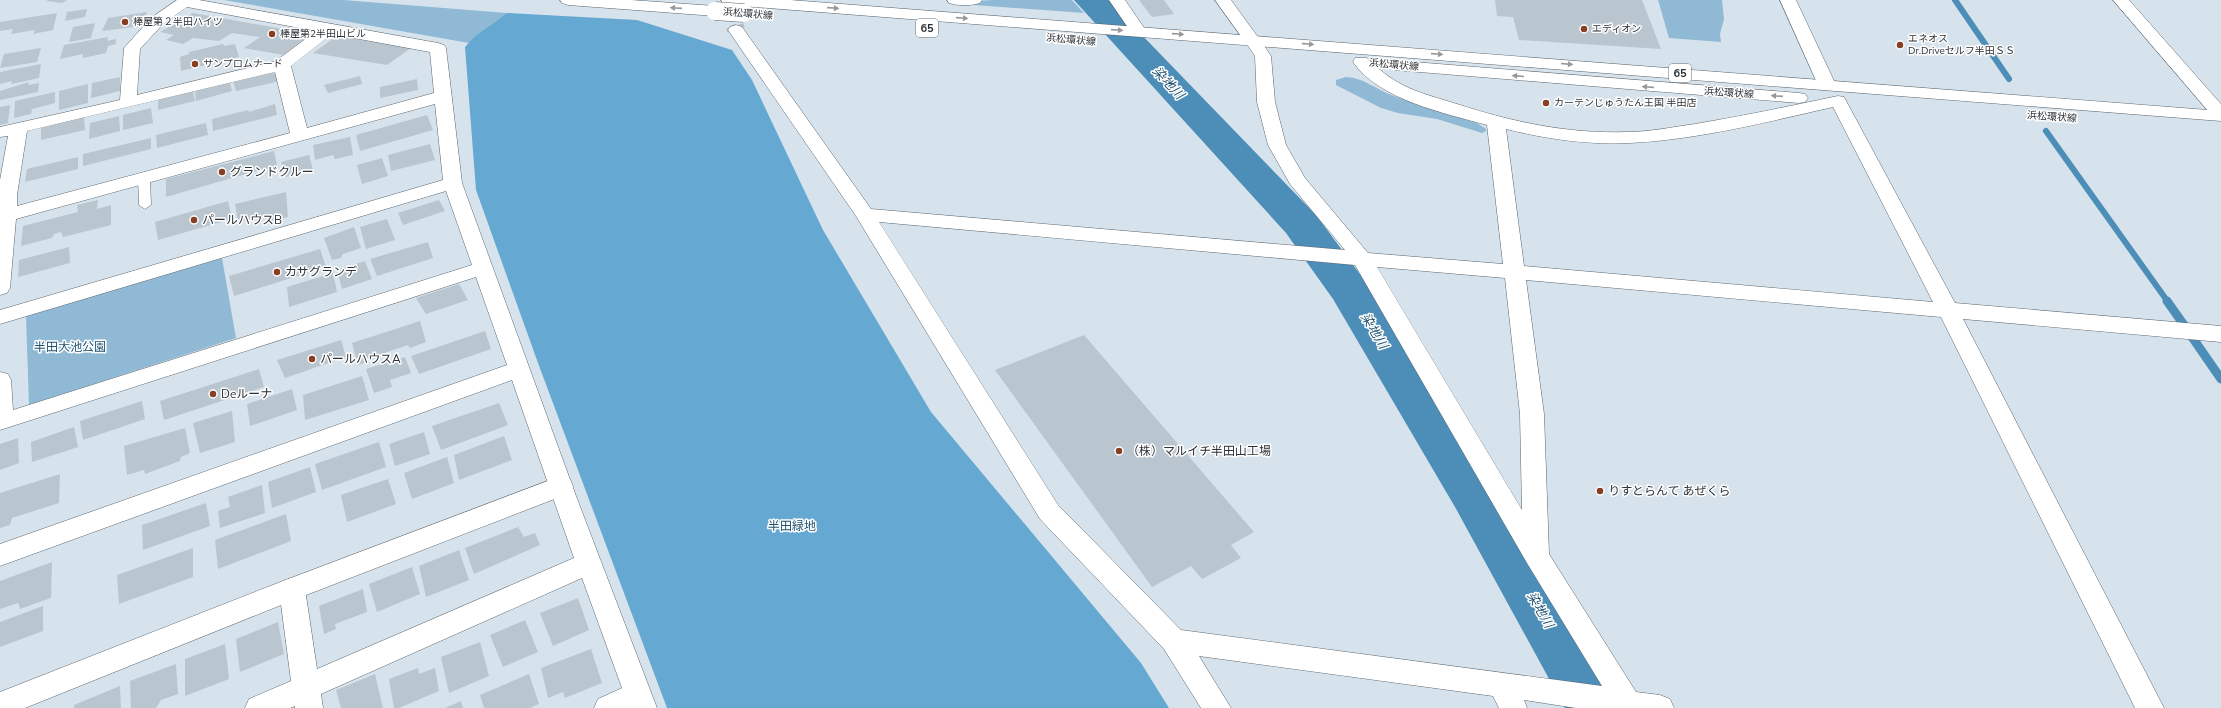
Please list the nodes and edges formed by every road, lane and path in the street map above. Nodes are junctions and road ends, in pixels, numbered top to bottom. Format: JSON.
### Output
{"nodes":[{"id":1,"x":568,"y":0,"type":"edge"},
{"id":2,"x":955,"y":0,"type":"edge"},
{"id":3,"x":974,"y":0,"type":"edge"},
{"id":4,"x":1117,"y":0,"type":"edge"},
{"id":5,"x":1223,"y":0,"type":"edge"},
{"id":6,"x":1788,"y":0,"type":"edge"},
{"id":7,"x":2121,"y":0,"type":"edge"},
{"id":8,"x":185,"y":1,"type":"edge"},
{"id":9,"x":737,"y":5,"type":"edge"},
{"id":10,"x":328,"y":29,"type":"junction"},
{"id":11,"x":736,"y":30,"type":"tunnel mouth"},
{"id":12,"x":1139,"y":32,"type":"junction"},
{"id":13,"x":1257,"y":48,"type":"junction"},
{"id":14,"x":1361,"y":62,"type":"junction"},
{"id":15,"x":282,"y":65,"type":"junction"},
{"id":16,"x":1827,"y":85,"type":"junction"},
{"id":17,"x":443,"y":96,"type":"junction"},
{"id":18,"x":1838,"y":101,"type":"junction"},
{"id":19,"x":128,"y":103,"type":"junction"},
{"id":20,"x":2221,"y":115,"type":"edge"},
{"id":21,"x":1496,"y":123,"type":"junction"},
{"id":22,"x":2221,"y":130,"type":"edge"},
{"id":23,"x":9,"y":131,"type":"edge"},
{"id":24,"x":300,"y":136,"type":"junction"},
{"id":25,"x":144,"y":178,"type":"junction"},
{"id":26,"x":453,"y":183,"type":"junction"},
{"id":27,"x":4,"y":195,"type":"edge"},
{"id":28,"x":145,"y":205,"type":"dead end"},
{"id":29,"x":865,"y":214,"type":"junction"},
{"id":30,"x":7,"y":215,"type":"junction"},
{"id":31,"x":1353,"y":256,"type":"junction"},
{"id":32,"x":1,"y":265,"type":"edge"},
{"id":33,"x":483,"y":268,"type":"junction"},
{"id":34,"x":1513,"y":271,"type":"junction"},
{"id":35,"x":0,"y":288,"type":"edge"},
{"id":36,"x":1948,"y":310,"type":"junction"},
{"id":37,"x":0,"y":317,"type":"edge"},
{"id":38,"x":2221,"y":334,"type":"edge"},
{"id":39,"x":520,"y":369,"type":"junction"},
{"id":40,"x":0,"y":380,"type":"edge"},
{"id":41,"x":1,"y":423,"type":"edge"},
{"id":42,"x":561,"y":486,"type":"junction"},
{"id":43,"x":0,"y":555,"type":"edge"},
{"id":44,"x":1536,"y":556,"type":"junction"},
{"id":45,"x":589,"y":564,"type":"junction"},
{"id":46,"x":292,"y":589,"type":"junction"},
{"id":47,"x":1174,"y":641,"type":"junction"},
{"id":48,"x":1507,"y":696,"type":"edge"},
{"id":49,"x":308,"y":698,"type":"edge"},
{"id":50,"x":640,"y":701,"type":"edge"},
{"id":51,"x":1623,"y":704,"type":"edge"},
{"id":52,"x":0,"y":705,"type":"edge"},
{"id":53,"x":258,"y":708,"type":"edge"},
{"id":54,"x":608,"y":708,"type":"edge"},
{"id":55,"x":1216,"y":708,"type":"edge"},
{"id":56,"x":1660,"y":708,"type":"edge"},
{"id":57,"x":2150,"y":708,"type":"edge"}],
"edges":[{"from":9,"to":1,"type":"street","name":"浜松環状線","number":"65","one_way":true,"bridge":true},
{"from":2,"to":3,"type":"street"},
{"from":4,"to":12,"type":"street"},
{"from":5,"to":13,"type":"street"},
{"from":6,"to":16,"type":"street"},
{"from":7,"to":20,"type":"street"},
{"from":8,"to":10,"type":"street"},
{"from":8,"to":19,"type":"street"},
{"from":9,"to":12,"type":"street","name":"浜松環状線","number":"65","one_way":true},
{"from":9,"to":13,"type":"street","name":"浜松環状線","number":"65"},
{"from":10,"to":15,"type":"street"},
{"from":10,"to":17,"type":"street"},
{"from":11,"to":29,"type":"street"},
{"from":12,"to":13,"type":"street","name":"浜松環状線","number":"65","one_way":true},
{"from":13,"to":14,"type":"street","name":"浜松環状線","number":"65"},
{"from":13,"to":16,"type":"street","name":"浜松環状線","number":"65","one_way":true},
{"from":13,"to":31,"type":"street"},
{"from":18,"to":14,"type":"street","name":"浜松環状線","number":"65","one_way":true},
{"from":14,"to":21,"type":"street"},
{"from":15,"to":19,"type":"street"},
{"from":15,"to":24,"type":"street"},
{"from":16,"to":20,"type":"street","name":"浜松環状線","number":"65"},
{"from":17,"to":24,"type":"street"},
{"from":17,"to":26,"type":"street"},
{"from":18,"to":21,"type":"street"},
{"from":18,"to":22,"type":"street","name":"浜松環状線","number":"65"},
{"from":18,"to":36,"type":"street"},
{"from":19,"to":23,"type":"street"},
{"from":21,"to":34,"type":"street"},
{"from":23,"to":27,"type":"street"},
{"from":24,"to":25,"type":"street"},
{"from":25,"to":28,"type":"lane"},
{"from":25,"to":30,"type":"street"},
{"from":26,"to":33,"type":"street"},
{"from":26,"to":37,"type":"street"},
{"from":27,"to":30,"type":"street"},
{"from":29,"to":31,"type":"street"},
{"from":29,"to":47,"type":"street"},
{"from":30,"to":32,"type":"street"},
{"from":31,"to":34,"type":"street"},
{"from":31,"to":44,"type":"street"},
{"from":32,"to":35,"type":"street"},
{"from":33,"to":39,"type":"street"},
{"from":33,"to":41,"type":"street"},
{"from":34,"to":36,"type":"street"},
{"from":34,"to":44,"type":"street"},
{"from":36,"to":38,"type":"street"},
{"from":36,"to":57,"type":"street"},
{"from":39,"to":42,"type":"street"},
{"from":39,"to":43,"type":"street"},
{"from":40,"to":41,"type":"street"},
{"from":42,"to":45,"type":"street"},
{"from":42,"to":46,"type":"street"},
{"from":44,"to":51,"type":"street"},
{"from":45,"to":49,"type":"street"},
{"from":45,"to":50,"type":"street"},
{"from":46,"to":49,"type":"street"},
{"from":46,"to":52,"type":"street"},
{"from":47,"to":48,"type":"street"},
{"from":47,"to":55,"type":"street"},
{"from":48,"to":51,"type":"street"},
{"from":49,"to":53,"type":"street"},
{"from":50,"to":54,"type":"street"},
{"from":51,"to":56,"type":"street"}]}
